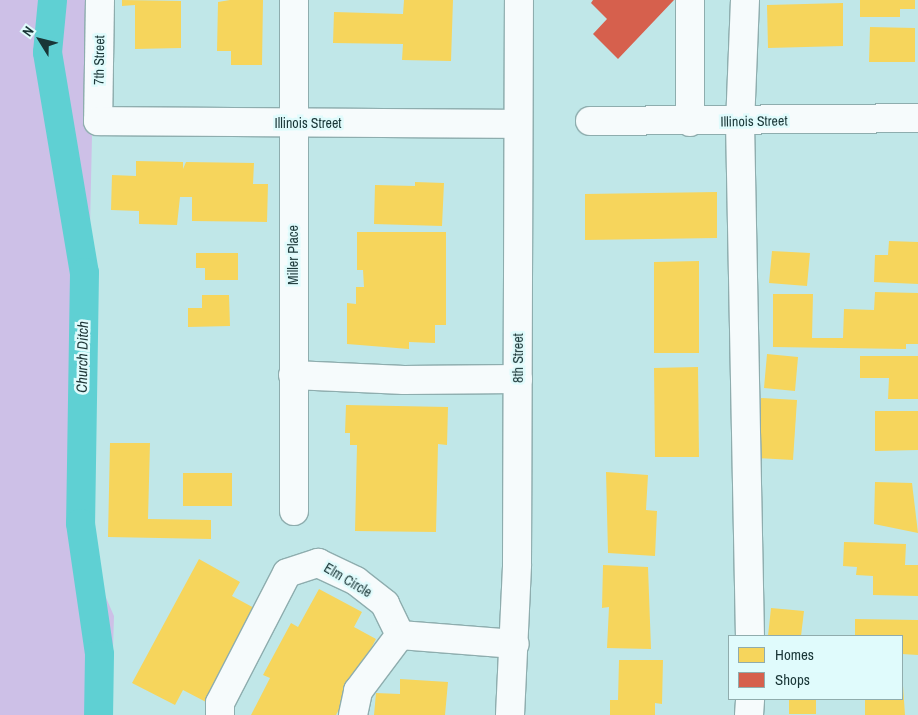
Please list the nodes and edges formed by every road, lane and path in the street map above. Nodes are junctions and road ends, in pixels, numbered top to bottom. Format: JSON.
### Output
{"nodes":[{"id":1,"x":100,"y":0,"type":"edge"},
{"id":2,"x":294,"y":0,"type":"edge"},
{"id":3,"x":519,"y":0,"type":"edge"},
{"id":4,"x":690,"y":0,"type":"edge"},
{"id":5,"x":745,"y":0,"type":"edge"},
{"id":6,"x":918,"y":118,"type":"edge"},
{"id":7,"x":98,"y":120,"type":"joint"},
{"id":8,"x":590,"y":121,"type":"dead end"},
{"id":9,"x":690,"y":122,"type":"junction"},
{"id":10,"x":740,"y":122,"type":"junction"},
{"id":11,"x":292,"y":123,"type":"junction"},
{"id":12,"x":518,"y":124,"type":"junction"},
{"id":13,"x":293,"y":375,"type":"junction"},
{"id":14,"x":518,"y":379,"type":"junction"},
{"id":15,"x":294,"y":511,"type":"dead end"},
{"id":16,"x":400,"y":635,"type":"junction"},
{"id":17,"x":750,"y":635,"type":"edge"},
{"id":18,"x":515,"y":644,"type":"junction"},
{"id":19,"x":750,"y":700,"type":"edge"},
{"id":20,"x":220,"y":715,"type":"edge"},
{"id":21,"x":352,"y":715,"type":"edge"},
{"id":22,"x":510,"y":715,"type":"edge"},
{"id":23,"x":749,"y":715,"type":"edge"}],
"edges":[{"from":1,"to":7,"type":"street","name":"7th Street"},
{"from":2,"to":11,"type":"street","name":"Miller Place"},
{"from":3,"to":12,"type":"street","name":"8th Street"},
{"from":4,"to":9,"type":"street"},
{"from":5,"to":10,"type":"street"},
{"from":6,"to":10,"type":"street","name":"Illinois Street"},
{"from":7,"to":11,"type":"street","name":"Illinois Street"},
{"from":8,"to":9,"type":"street","name":"Illinois Street"},
{"from":9,"to":10,"type":"street","name":"Illinois Street"},
{"from":10,"to":17,"type":"street"},
{"from":11,"to":12,"type":"street","name":"Illinois Street"},
{"from":11,"to":13,"type":"street","name":"Miller Place"},
{"from":12,"to":14,"type":"street","name":"8th Street"},
{"from":13,"to":14,"type":"street"},
{"from":13,"to":15,"type":"street","name":"Miller Place"},
{"from":14,"to":18,"type":"street","name":"8th Street"},
{"from":16,"to":18,"type":"street"},
{"from":16,"to":20,"type":"street","name":"Elm Circle"},
{"from":16,"to":21,"type":"street"},
{"from":18,"to":22,"type":"street","name":"8th Street"},
{"from":19,"to":23,"type":"street"}]}
